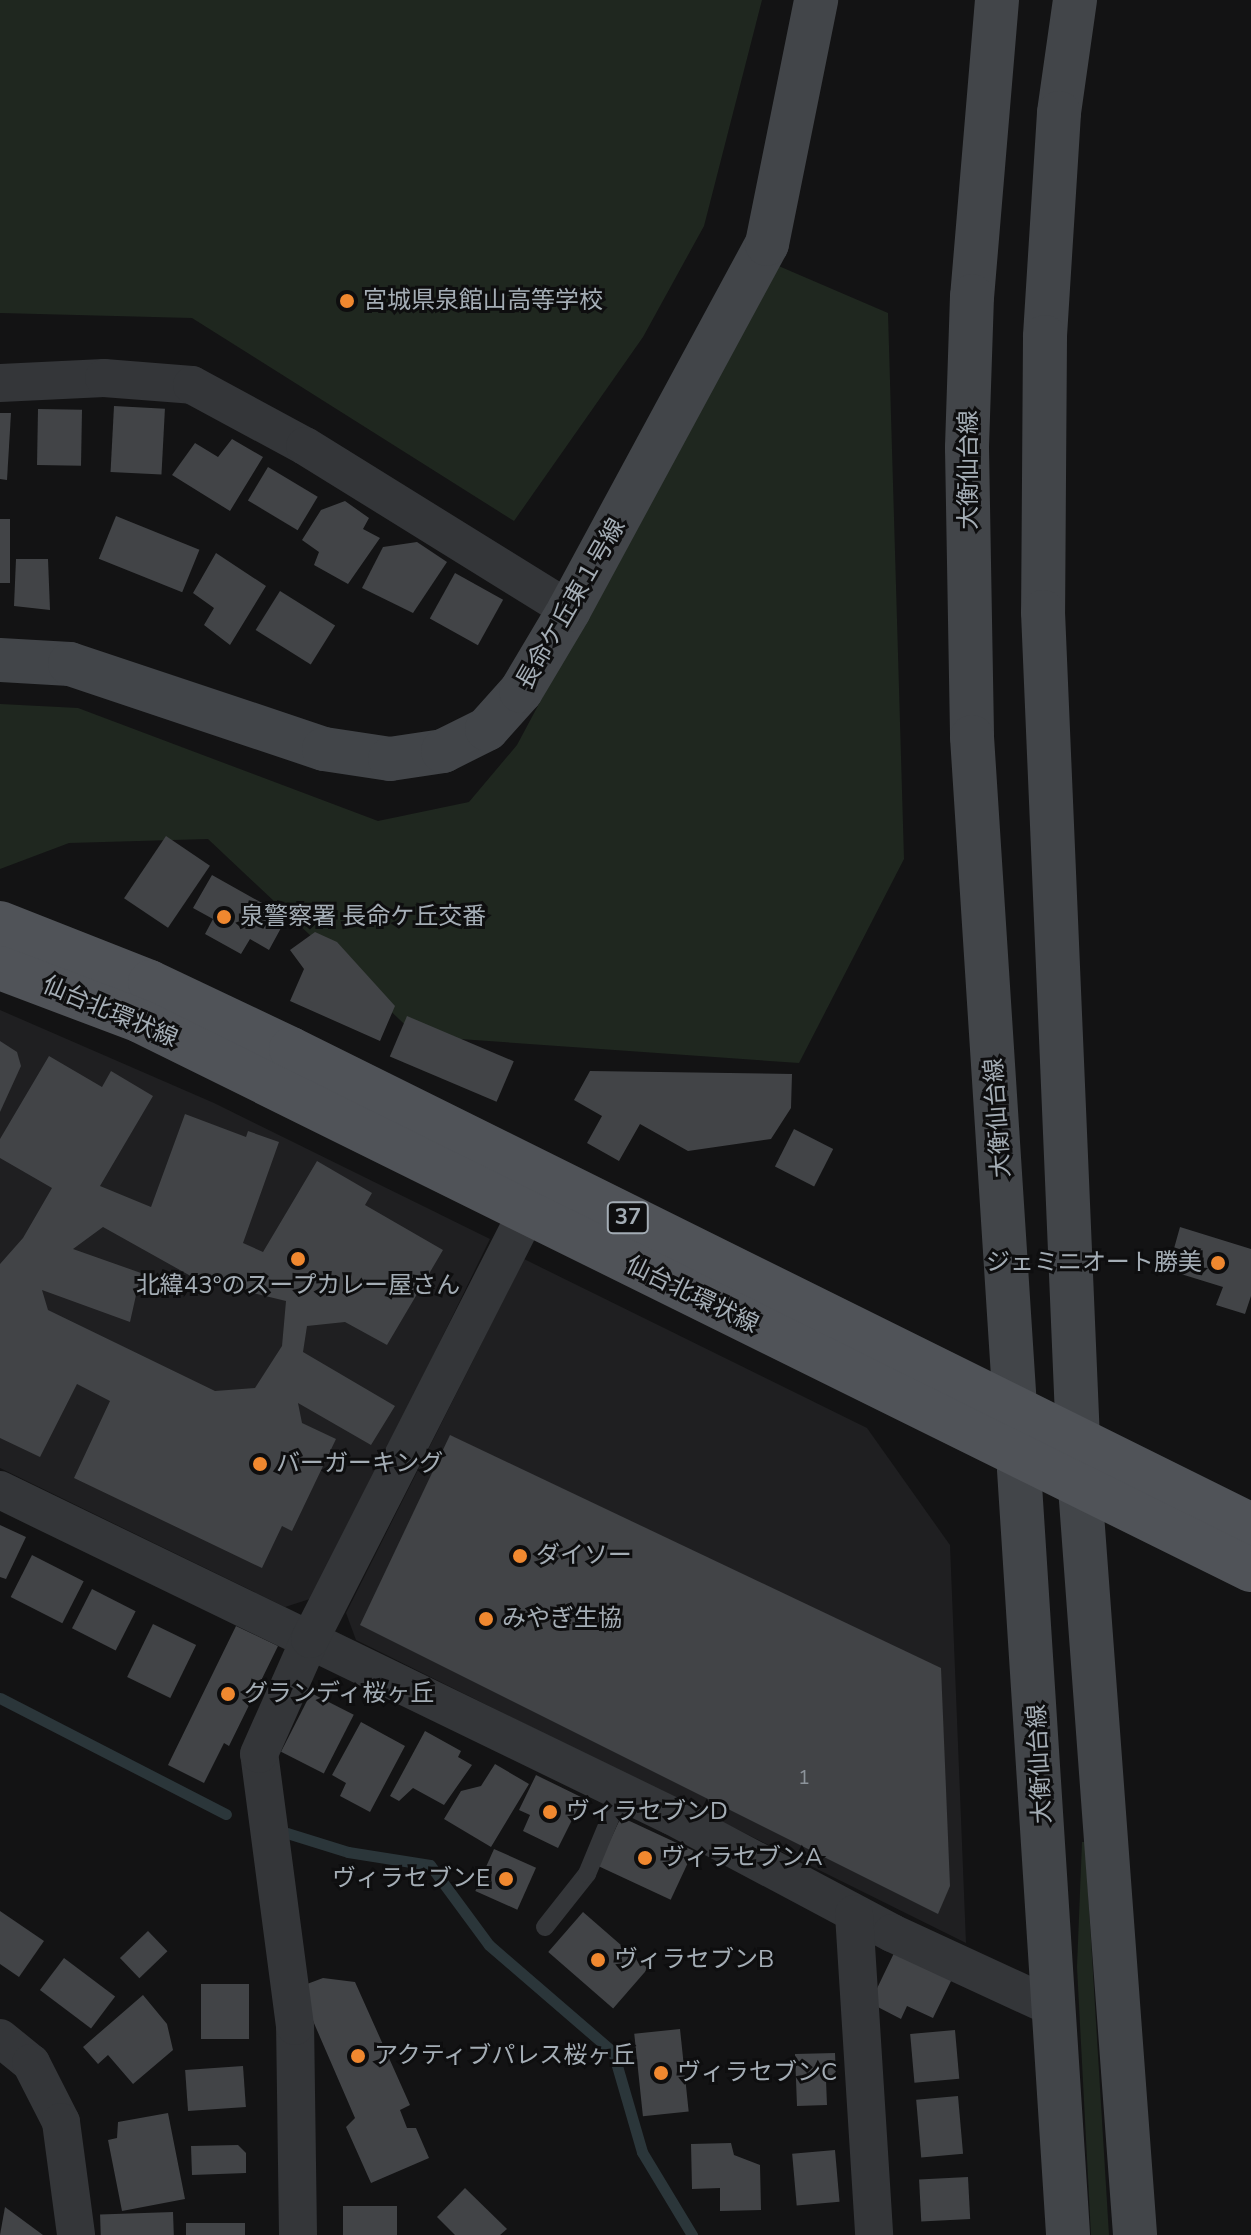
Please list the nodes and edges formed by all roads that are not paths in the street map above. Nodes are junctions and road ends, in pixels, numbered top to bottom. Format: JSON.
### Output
{"nodes":[{"id":1,"x":816,"y":0,"type":"edge"},
{"id":2,"x":997,"y":0,"type":"edge"},
{"id":3,"x":1075,"y":0,"type":"edge"},
{"id":4,"x":0,"y":383,"type":"edge"},
{"id":5,"x":569,"y":610,"type":"junction"},
{"id":6,"x":0,"y":660,"type":"edge"},
{"id":7,"x":0,"y":923,"type":"edge"},
{"id":8,"x":0,"y":968,"type":"edge"},
{"id":9,"x":535,"y":1196,"type":"junction"},
{"id":10,"x":1018,"y":1408,"type":"junction"},
{"id":11,"x":1080,"y":1439,"type":"junction"},
{"id":12,"x":1018,"y":1458,"type":"junction"},
{"id":13,"x":1080,"y":1487,"type":"junction"},
{"id":14,"x":0,"y":1490,"type":"edge"},
{"id":15,"x":1251,"y":1525,"type":"edge"},
{"id":16,"x":1251,"y":1570,"type":"edge"},
{"id":17,"x":310,"y":1639,"type":"junction"},
{"id":18,"x":621,"y":1792,"type":"junction"},
{"id":19,"x":854,"y":1914,"type":"junction"},
{"id":20,"x":545,"y":1927,"type":"dead end"},
{"id":21,"x":1054,"y":2008,"type":"junction"},
{"id":22,"x":0,"y":2038,"type":"edge"},
{"id":23,"x":76,"y":2235,"type":"edge"},
{"id":24,"x":298,"y":2235,"type":"edge"},
{"id":25,"x":874,"y":2235,"type":"edge"},
{"id":26,"x":1068,"y":2235,"type":"edge"},
{"id":27,"x":1135,"y":2235,"type":"edge"}],
"edges":[{"from":1,"to":5,"type":"main road","name":"長命ケ丘東１号線"},
{"from":2,"to":10,"type":"main road","name":"大衡仙台線"},
{"from":3,"to":11,"type":"main road"},
{"from":4,"to":5,"type":"street"},
{"from":5,"to":6,"type":"main road","name":"長命ケ丘東１号線"},
{"from":7,"to":9,"type":"main road","name":"仙台北環状線","number":"37"},
{"from":8,"to":9,"type":"main road","name":"仙台北環状線","number":"37"},
{"from":9,"to":10,"type":"main road","name":"仙台北環状線","number":"37"},
{"from":9,"to":12,"type":"main road","name":"仙台北環状線","number":"37"},
{"from":9,"to":17,"type":"street"},
{"from":10,"to":11,"type":"main road","name":"仙台北環状線","number":"37"},
{"from":10,"to":12,"type":"main road","name":"大衡仙台線"},
{"from":11,"to":13,"type":"main road"},
{"from":11,"to":15,"type":"main road","name":"仙台北環状線","number":"37"},
{"from":12,"to":13,"type":"main road","name":"仙台北環状線","number":"37"},
{"from":12,"to":21,"type":"main road","name":"大衡仙台線"},
{"from":13,"to":16,"type":"main road","name":"仙台北環状線","number":"37"},
{"from":13,"to":27,"type":"main road"},
{"from":14,"to":17,"type":"street"},
{"from":17,"to":18,"type":"street"},
{"from":17,"to":24,"type":"street"},
{"from":18,"to":19,"type":"street"},
{"from":18,"to":20,"type":"lane"},
{"from":19,"to":21,"type":"street"},
{"from":19,"to":25,"type":"street"},
{"from":21,"to":26,"type":"main road","name":"大衡仙台線"},
{"from":22,"to":23,"type":"street"}]}
